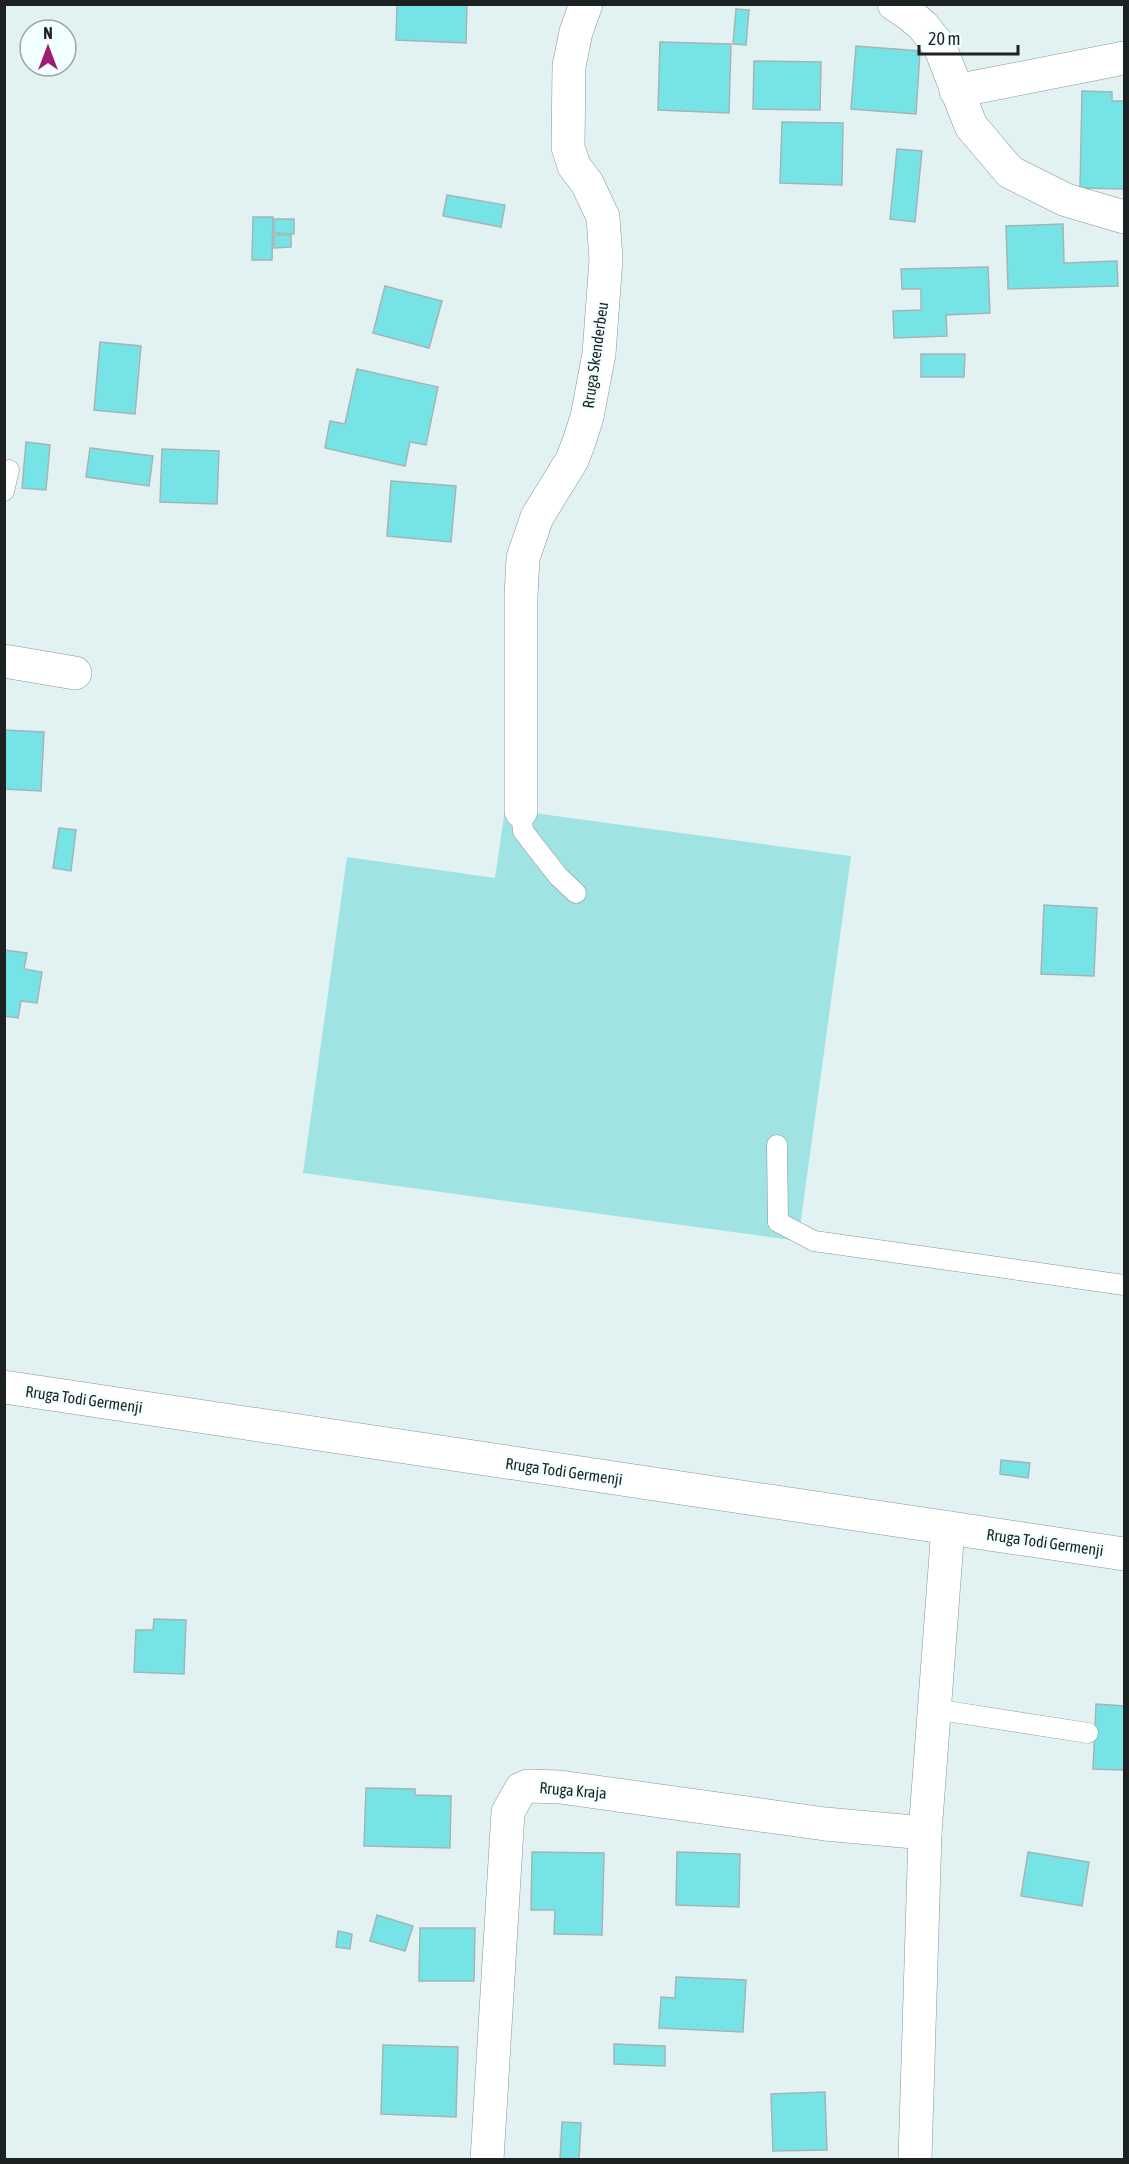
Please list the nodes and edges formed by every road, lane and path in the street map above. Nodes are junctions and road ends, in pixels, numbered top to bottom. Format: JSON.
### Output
{"nodes":[{"id":1,"x":586,"y":4,"type":"edge"},
{"id":2,"x":894,"y":4,"type":"edge"},
{"id":3,"x":1125,"y":58,"type":"edge"},
{"id":4,"x":956,"y":91,"type":"junction"},
{"id":5,"x":1125,"y":217,"type":"edge"},
{"id":6,"x":9,"y":470,"type":"dead end"},
{"id":7,"x":4,"y":491,"type":"edge"},
{"id":8,"x":4,"y":661,"type":"edge"},
{"id":9,"x":75,"y":673,"type":"dead end"},
{"id":10,"x":521,"y":811,"type":"joint"},
{"id":11,"x":576,"y":893,"type":"dead end"},
{"id":12,"x":777,"y":1144,"type":"dead end"},
{"id":13,"x":1125,"y":1285,"type":"edge"},
{"id":14,"x":4,"y":1387,"type":"edge"},
{"id":15,"x":948,"y":1528,"type":"junction"},
{"id":16,"x":1125,"y":1554,"type":"edge"},
{"id":17,"x":934,"y":1709,"type":"junction"},
{"id":18,"x":1088,"y":1733,"type":"dead end"},
{"id":19,"x":925,"y":1833,"type":"junction"},
{"id":20,"x":487,"y":2160,"type":"edge"},
{"id":21,"x":915,"y":2160,"type":"edge"}],
"edges":[{"from":1,"to":10,"type":"street","name":"Rruga Skenderbeu"},
{"from":2,"to":4,"type":"street"},
{"from":3,"to":4,"type":"street"},
{"from":4,"to":5,"type":"street"},
{"from":6,"to":7,"type":"lane"},
{"from":8,"to":9,"type":"street"},
{"from":10,"to":11,"type":"lane"},
{"from":12,"to":13,"type":"lane"},
{"from":14,"to":15,"type":"street","name":"Rruga Todi Germenji"},
{"from":15,"to":16,"type":"street","name":"Rruga Todi Germenji"},
{"from":15,"to":17,"type":"street"},
{"from":17,"to":18,"type":"lane"},
{"from":17,"to":19,"type":"street"},
{"from":19,"to":20,"type":"street","name":"Rruga Kraja"},
{"from":19,"to":21,"type":"street"}]}
